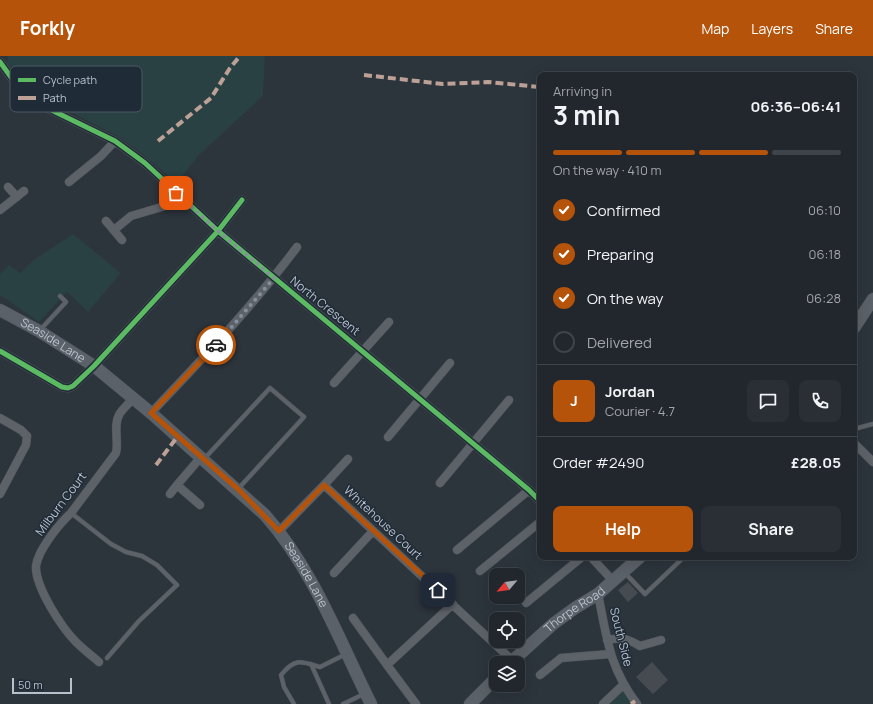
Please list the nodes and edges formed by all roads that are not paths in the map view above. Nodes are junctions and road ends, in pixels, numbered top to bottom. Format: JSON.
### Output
{"nodes":[{"id":1,"x":1,"y":56,"type":"edge"},
{"id":2,"x":0,"y":61,"type":"edge"},
{"id":3,"x":10,"y":76,"type":"edge"},
{"id":4,"x":55,"y":112,"type":"edge"},
{"id":5,"x":115,"y":141,"type":"junction"},
{"id":6,"x":69,"y":182,"type":"dead end"},
{"id":7,"x":8,"y":187,"type":"dead end"},
{"id":8,"x":24,"y":192,"type":"dead end"},
{"id":9,"x":176,"y":193,"type":"junction"},
{"id":10,"x":17,"y":197,"type":"junction"},
{"id":11,"x":242,"y":200,"type":"dead end"},
{"id":12,"x":0,"y":210,"type":"edge"},
{"id":13,"x":106,"y":222,"type":"dead end"},
{"id":14,"x":114,"y":230,"type":"junction"},
{"id":15,"x":218,"y":231,"type":"junction"},
{"id":16,"x":122,"y":240,"type":"dead end"},
{"id":17,"x":297,"y":247,"type":"dead end"},
{"id":18,"x":274,"y":278,"type":"junction"},
{"id":19,"x":60,"y":296,"type":"dead end"},
{"id":20,"x":873,"y":299,"type":"edge"},
{"id":21,"x":0,"y":310,"type":"edge"},
{"id":22,"x":389,"y":322,"type":"dead end"},
{"id":23,"x":857,"y":323,"type":"edge"},
{"id":24,"x":39,"y":331,"type":"junction"},
{"id":25,"x":0,"y":351,"type":"edge"},
{"id":26,"x":364,"y":351,"type":"junction"},
{"id":27,"x":450,"y":363,"type":"dead end"},
{"id":28,"x":94,"y":366,"type":"junction"},
{"id":29,"x":334,"y":383,"type":"dead end"},
{"id":30,"x":134,"y":398,"type":"junction"},
{"id":31,"x":420,"y":398,"type":"junction"},
{"id":32,"x":509,"y":400,"type":"dead end"},
{"id":33,"x":151,"y":413,"type":"junction"},
{"id":34,"x":0,"y":418,"type":"edge"},
{"id":35,"x":873,"y":424,"type":"edge"},
{"id":36,"x":857,"y":428,"type":"edge"},
{"id":37,"x":388,"y":437,"type":"dead end"},
{"id":38,"x":473,"y":443,"type":"junction"},
{"id":39,"x":857,"y":446,"type":"edge"},
{"id":40,"x":202,"y":458,"type":"junction"},
{"id":41,"x":348,"y":459,"type":"dead end"},
{"id":42,"x":873,"y":462,"type":"edge"},
{"id":43,"x":440,"y":483,"type":"dead end"},
{"id":44,"x":324,"y":485,"type":"junction"},
{"id":45,"x":178,"y":486,"type":"junction"},
{"id":46,"x":238,"y":489,"type":"junction"},
{"id":47,"x":529,"y":490,"type":"junction"},
{"id":48,"x":0,"y":492,"type":"edge"},
{"id":49,"x":170,"y":494,"type":"dead end"},
{"id":50,"x":537,"y":497,"type":"edge"},
{"id":51,"x":200,"y":505,"type":"dead end"},
{"id":52,"x":71,"y":513,"type":"junction"},
{"id":53,"x":537,"y":524,"type":"edge"},
{"id":54,"x":279,"y":531,"type":"junction"},
{"id":55,"x":373,"y":531,"type":"junction"},
{"id":56,"x":457,"y":550,"type":"dead end"},
{"id":57,"x":578,"y":560,"type":"edge"},
{"id":58,"x":594,"y":560,"type":"edge"},
{"id":59,"x":637,"y":560,"type":"edge"},
{"id":60,"x":681,"y":560,"type":"edge"},
{"id":61,"x":480,"y":571,"type":"dead end"},
{"id":62,"x":624,"y":572,"type":"junction"},
{"id":63,"x":334,"y":573,"type":"dead end"},
{"id":64,"x":614,"y":582,"type":"junction"},
{"id":65,"x":598,"y":594,"type":"junction"},
{"id":66,"x":526,"y":603,"type":"dead end"},
{"id":67,"x":453,"y":604,"type":"junction"},
{"id":68,"x":353,"y":618,"type":"dead end"},
{"id":69,"x":607,"y":640,"type":"junction"},
{"id":70,"x":661,"y":640,"type":"dead end"},
{"id":71,"x":346,"y":653,"type":"junction"},
{"id":72,"x":610,"y":654,"type":"junction"},
{"id":73,"x":505,"y":656,"type":"edge"},
{"id":74,"x":518,"y":656,"type":"edge"},
{"id":75,"x":107,"y":658,"type":"dead end"},
{"id":76,"x":99,"y":662,"type":"dead end"},
{"id":77,"x":311,"y":664,"type":"junction"},
{"id":78,"x":387,"y":665,"type":"junction"},
{"id":79,"x":540,"y":675,"type":"dead end"},
{"id":80,"x":623,"y":685,"type":"junction"},
{"id":81,"x":489,"y":686,"type":"edge"},
{"id":82,"x":369,"y":699,"type":"edge"},
{"id":83,"x":473,"y":703,"type":"edge"},
{"id":84,"x":294,"y":704,"type":"edge"},
{"id":85,"x":329,"y":704,"type":"edge"},
{"id":86,"x":343,"y":704,"type":"edge"},
{"id":87,"x":416,"y":704,"type":"edge"},
{"id":88,"x":603,"y":704,"type":"edge"},
{"id":89,"x":637,"y":704,"type":"edge"}],
"edges":[{"from":1,"to":2,"type":"street"},
{"from":2,"to":3,"type":"street","name":"North Crescent"},
{"from":4,"to":5,"type":"street","name":"North Crescent"},
{"from":5,"to":6,"type":"street"},
{"from":5,"to":9,"type":"street","name":"North Crescent"},
{"from":7,"to":10,"type":"street"},
{"from":8,"to":10,"type":"street"},
{"from":9,"to":14,"type":"street"},
{"from":9,"to":15,"type":"street","name":"North Crescent"},
{"from":10,"to":12,"type":"street"},
{"from":11,"to":15,"type":"street"},
{"from":13,"to":14,"type":"street"},
{"from":14,"to":16,"type":"street"},
{"from":15,"to":18,"type":"street","name":"North Crescent"},
{"from":15,"to":28,"type":"street"},
{"from":17,"to":18,"type":"street"},
{"from":18,"to":26,"type":"street","name":"North Crescent"},
{"from":18,"to":33,"type":"street"},
{"from":19,"to":24,"type":"lane"},
{"from":20,"to":23,"type":"main road"},
{"from":21,"to":24,"type":"main road","name":"Seaside Lane"},
{"from":22,"to":26,"type":"street"},
{"from":24,"to":28,"type":"main road","name":"Seaside Lane"},
{"from":25,"to":28,"type":"street"},
{"from":26,"to":29,"type":"street"},
{"from":26,"to":31,"type":"street","name":"North Crescent"},
{"from":27,"to":31,"type":"street"},
{"from":28,"to":30,"type":"main road","name":"Seaside Lane"},
{"from":30,"to":33,"type":"main road","name":"Seaside Lane"},
{"from":30,"to":52,"type":"street","name":"Milburn Court"},
{"from":31,"to":37,"type":"street"},
{"from":31,"to":38,"type":"street","name":"North Crescent"},
{"from":32,"to":38,"type":"street"},
{"from":33,"to":40,"type":"main road","name":"Seaside Lane"},
{"from":34,"to":48,"type":"street"},
{"from":35,"to":36,"type":"lane"},
{"from":38,"to":43,"type":"street"},
{"from":38,"to":47,"type":"street","name":"North Crescent"},
{"from":39,"to":42,"type":"street"},
{"from":40,"to":45,"type":"street"},
{"from":40,"to":46,"type":"main road","name":"Seaside Lane"},
{"from":40,"to":46,"type":"lane"},
{"from":41,"to":44,"type":"street"},
{"from":44,"to":54,"type":"street"},
{"from":44,"to":55,"type":"street","name":"Whitehouse Court"},
{"from":45,"to":49,"type":"street"},
{"from":45,"to":51,"type":"street"},
{"from":46,"to":54,"type":"main road","name":"Seaside Lane"},
{"from":47,"to":50,"type":"street","name":"North Crescent"},
{"from":47,"to":56,"type":"street"},
{"from":52,"to":75,"type":"lane"},
{"from":52,"to":76,"type":"street","name":"Milburn Court"},
{"from":53,"to":61,"type":"street"},
{"from":54,"to":71,"type":"main road","name":"Seaside Lane"},
{"from":55,"to":63,"type":"street"},
{"from":55,"to":67,"type":"street","name":"Whitehouse Court"},
{"from":57,"to":66,"type":"street"},
{"from":58,"to":64,"type":"street"},
{"from":59,"to":62,"type":"main road","name":"Thorpe Road"},
{"from":60,"to":62,"type":"lane"},
{"from":62,"to":64,"type":"main road","name":"Thorpe Road"},
{"from":64,"to":65,"type":"main road","name":"Thorpe Road"},
{"from":65,"to":69,"type":"street","name":"South Side"},
{"from":65,"to":74,"type":"main road","name":"Thorpe Road"},
{"from":67,"to":73,"type":"street","name":"Whitehouse Court"},
{"from":67,"to":78,"type":"street"},
{"from":68,"to":78,"type":"street"},
{"from":69,"to":70,"type":"street"},
{"from":69,"to":72,"type":"street","name":"South Side"},
{"from":71,"to":77,"type":"lane"},
{"from":71,"to":82,"type":"main road","name":"Seaside Lane"},
{"from":72,"to":79,"type":"street"},
{"from":72,"to":80,"type":"street","name":"South Side"},
{"from":77,"to":84,"type":"lane"},
{"from":77,"to":85,"type":"lane"},
{"from":78,"to":87,"type":"street"},
{"from":80,"to":88,"type":"street"},
{"from":80,"to":89,"type":"street","name":"South Side"},
{"from":81,"to":83,"type":"main road"},
{"from":82,"to":86,"type":"lane"}]}
